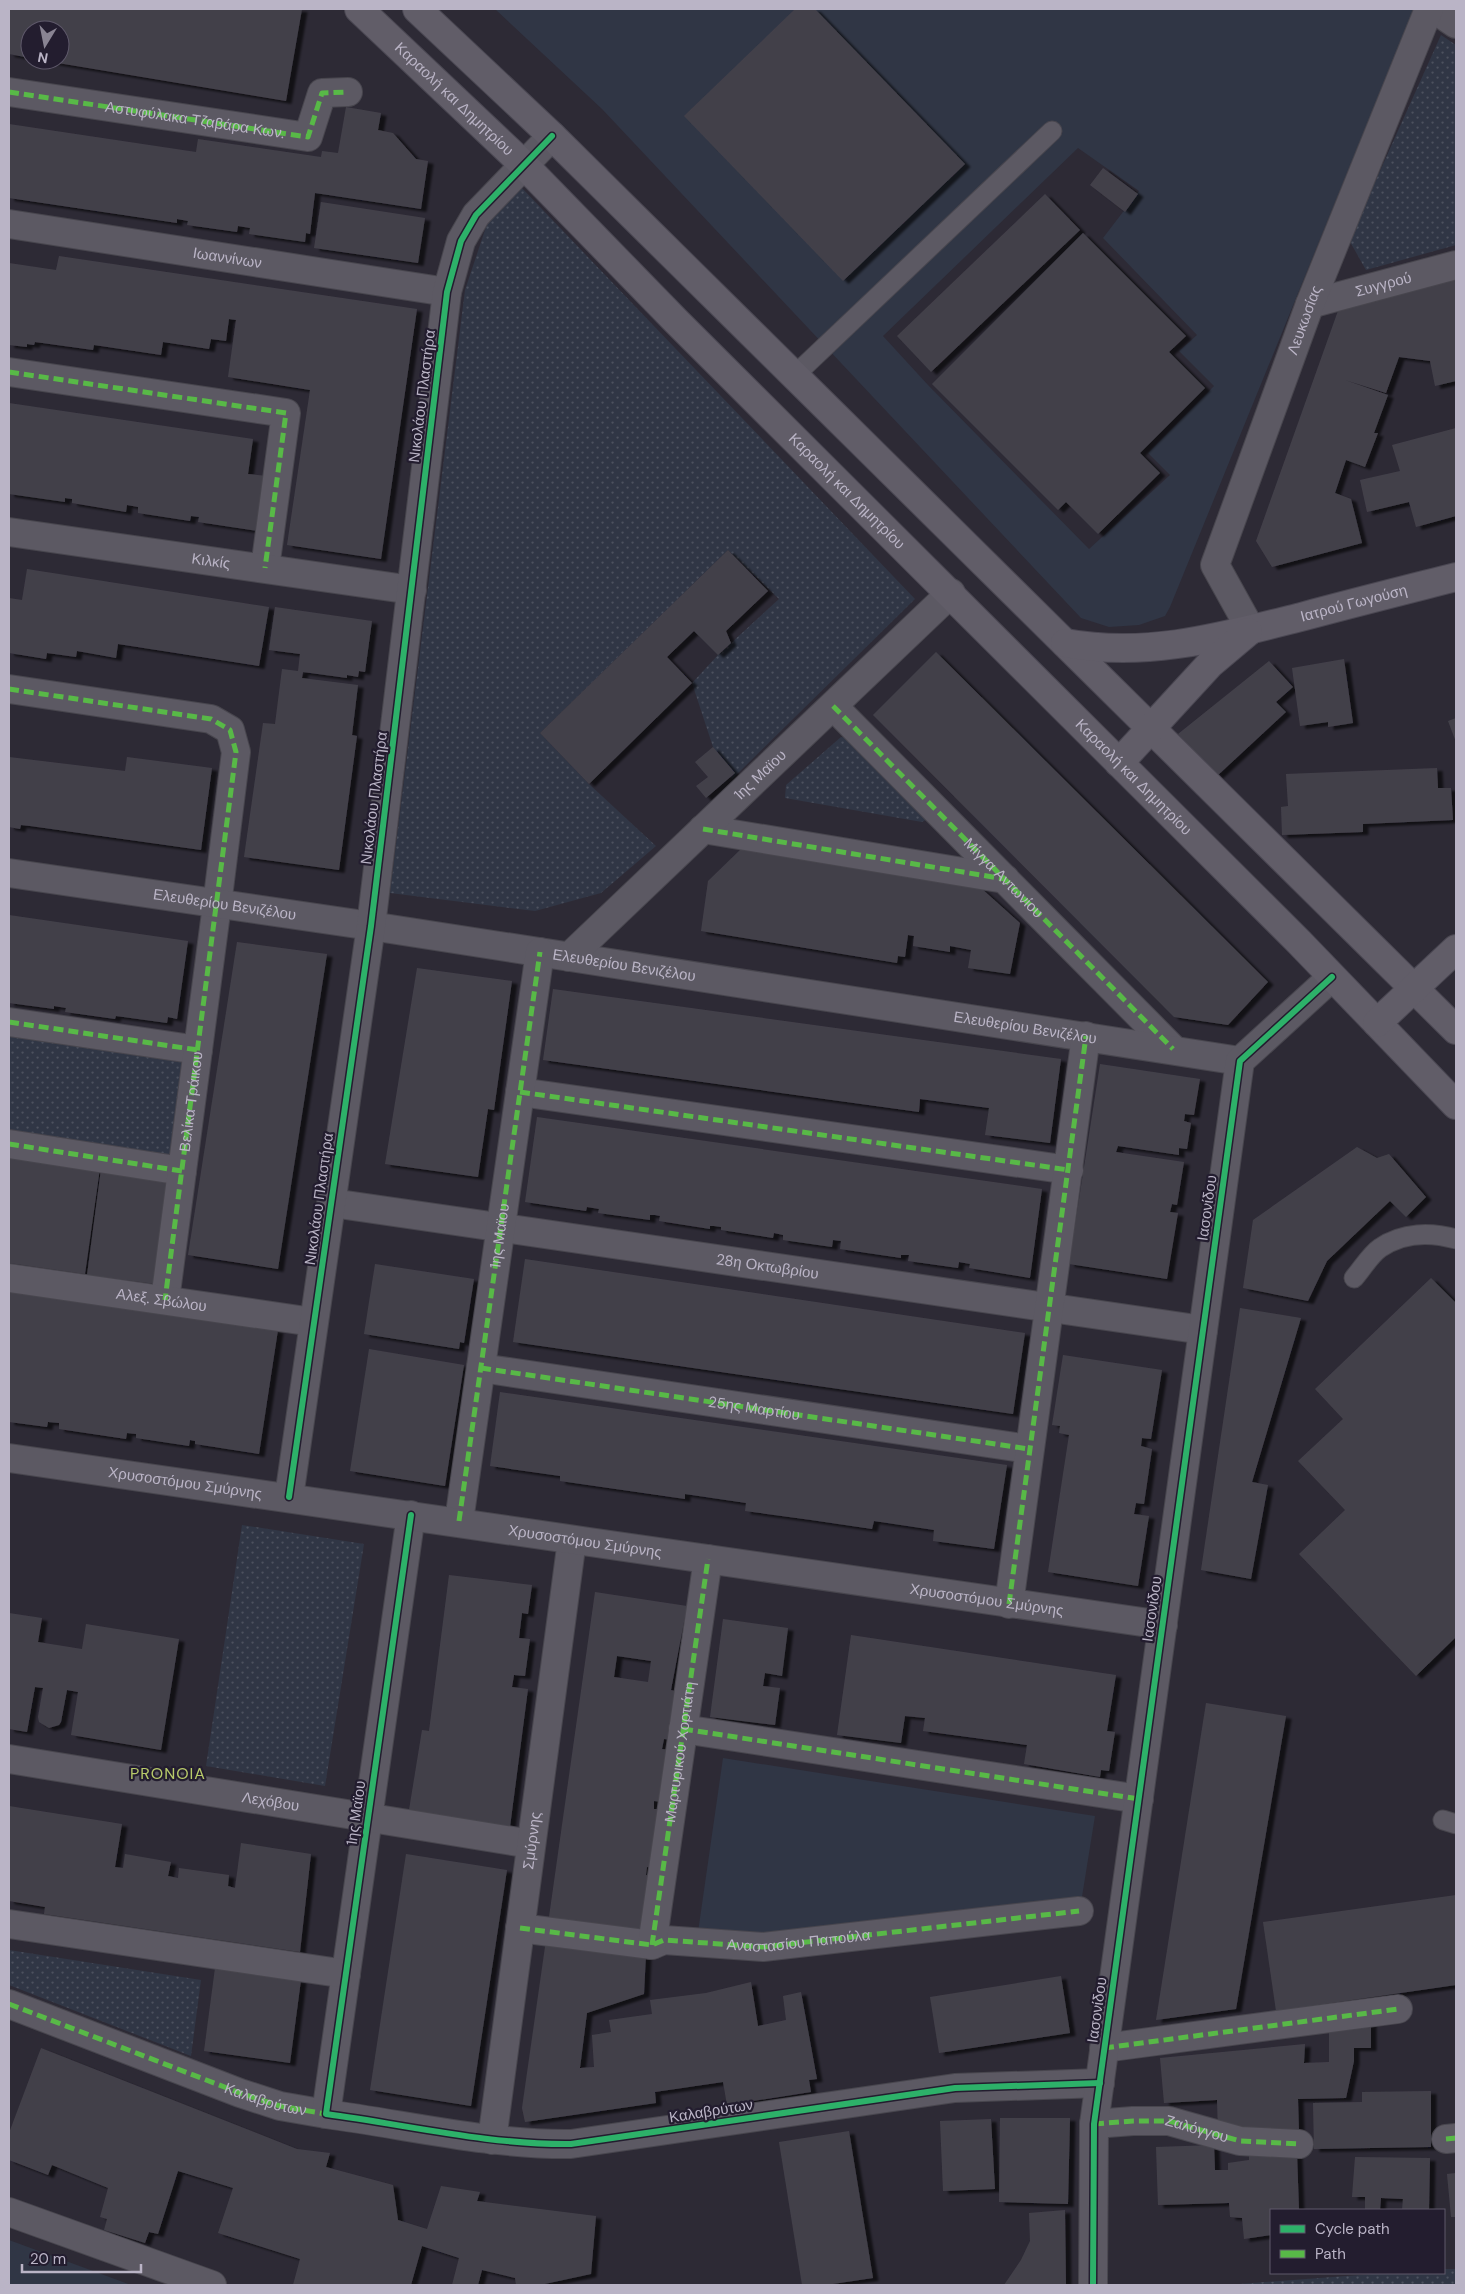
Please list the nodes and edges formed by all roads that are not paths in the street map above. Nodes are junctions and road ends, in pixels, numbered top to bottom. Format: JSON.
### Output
{"nodes":[{"id":1,"x":359,"y":9,"type":"edge"},
{"id":2,"x":417,"y":9,"type":"edge"},
{"id":3,"x":1429,"y":9,"type":"edge"},
{"id":4,"x":1434,"y":9,"type":"edge"},
{"id":5,"x":1456,"y":24,"type":"edge"},
{"id":6,"x":9,"y":92,"type":"edge"},
{"id":7,"x":348,"y":92,"type":"dead end"},
{"id":8,"x":1052,"y":131,"type":"dead end"},
{"id":9,"x":552,"y":136,"type":"junction"},
{"id":10,"x":524,"y":165,"type":"junction"},
{"id":11,"x":9,"y":224,"type":"edge"},
{"id":12,"x":1456,"y":265,"type":"edge"},
{"id":13,"x":447,"y":292,"type":"junction"},
{"id":14,"x":1310,"y":304,"type":"junction"},
{"id":15,"x":9,"y":372,"type":"edge"},
{"id":16,"x":795,"y":375,"type":"junction"},
{"id":17,"x":9,"y":532,"type":"edge"},
{"id":18,"x":265,"y":568,"type":"junction"},
{"id":19,"x":1456,"y":577,"type":"edge"},
{"id":20,"x":412,"y":590,"type":"junction"},
{"id":21,"x":951,"y":593,"type":"junction"},
{"id":22,"x":1251,"y":630,"type":"junction"},
{"id":23,"x":1065,"y":643,"type":"junction"},
{"id":24,"x":9,"y":689,"type":"edge"},
{"id":25,"x":834,"y":706,"type":"junction"},
{"id":26,"x":1152,"y":728,"type":"junction"},
{"id":27,"x":1119,"y":762,"type":"junction"},
{"id":28,"x":704,"y":830,"type":"junction"},
{"id":29,"x":9,"y":873,"type":"edge"},
{"id":30,"x":1005,"y":879,"type":"junction"},
{"id":31,"x":217,"y":905,"type":"junction"},
{"id":32,"x":371,"y":926,"type":"junction"},
{"id":33,"x":1456,"y":949,"type":"edge"},
{"id":34,"x":540,"y":952,"type":"junction"},
{"id":35,"x":569,"y":957,"type":"junction"},
{"id":36,"x":1332,"y":976,"type":"junction"},
{"id":37,"x":1414,"y":989,"type":"junction"},
{"id":38,"x":9,"y":1022,"type":"edge"},
{"id":39,"x":1377,"y":1023,"type":"junction"},
{"id":40,"x":1456,"y":1030,"type":"edge"},
{"id":41,"x":1086,"y":1036,"type":"junction"},
{"id":42,"x":1173,"y":1049,"type":"junction"},
{"id":43,"x":198,"y":1050,"type":"junction"},
{"id":44,"x":1240,"y":1061,"type":"junction"},
{"id":45,"x":520,"y":1092,"type":"junction"},
{"id":46,"x":1456,"y":1105,"type":"edge"},
{"id":47,"x":9,"y":1144,"type":"edge"},
{"id":48,"x":1069,"y":1170,"type":"junction"},
{"id":49,"x":182,"y":1171,"type":"junction"},
{"id":50,"x":332,"y":1203,"type":"junction"},
{"id":51,"x":501,"y":1227,"type":"junction"},
{"id":52,"x":1456,"y":1239,"type":"edge"},
{"id":53,"x":9,"y":1278,"type":"edge"},
{"id":54,"x":1354,"y":1278,"type":"dead end"},
{"id":55,"x":165,"y":1300,"type":"junction"},
{"id":56,"x":1049,"y":1308,"type":"junction"},
{"id":57,"x":313,"y":1322,"type":"junction"},
{"id":58,"x":1203,"y":1330,"type":"junction"},
{"id":59,"x":481,"y":1368,"type":"junction"},
{"id":60,"x":1029,"y":1449,"type":"junction"},
{"id":61,"x":9,"y":1458,"type":"edge"},
{"id":62,"x":289,"y":1498,"type":"junction"},
{"id":63,"x":412,"y":1515,"type":"junction"},
{"id":64,"x":459,"y":1521,"type":"junction"},
{"id":65,"x":572,"y":1540,"type":"junction"},
{"id":66,"x":708,"y":1559,"type":"junction"},
{"id":67,"x":1009,"y":1604,"type":"junction"},
{"id":68,"x":1163,"y":1625,"type":"junction"},
{"id":69,"x":683,"y":1728,"type":"junction"},
{"id":70,"x":9,"y":1759,"type":"edge"},
{"id":71,"x":1139,"y":1799,"type":"junction"},
{"id":72,"x":368,"y":1817,"type":"junction"},
{"id":73,"x":531,"y":1844,"type":"junction"},
{"id":74,"x":1079,"y":1911,"type":"dead end"},
{"id":75,"x":9,"y":1924,"type":"edge"},
{"id":76,"x":520,"y":1928,"type":"junction"},
{"id":77,"x":652,"y":1945,"type":"junction"},
{"id":78,"x":346,"y":1974,"type":"junction"},
{"id":79,"x":9,"y":2004,"type":"edge"},
{"id":80,"x":1398,"y":2009,"type":"dead end"},
{"id":81,"x":1104,"y":2048,"type":"junction"},
{"id":82,"x":1100,"y":2083,"type":"junction"},
{"id":83,"x":326,"y":2114,"type":"junction"},
{"id":84,"x":1094,"y":2124,"type":"junction"},
{"id":85,"x":492,"y":2140,"type":"junction"},
{"id":86,"x":1299,"y":2144,"type":"dead end"},
{"id":87,"x":9,"y":2212,"type":"edge"},
{"id":88,"x":212,"y":2285,"type":"edge"},
{"id":89,"x":1093,"y":2285,"type":"edge"}],
"edges":[{"from":1,"to":10,"type":"main road","name":"Καραολή και Δημητρίου"},
{"from":2,"to":9,"type":"main road"},
{"from":3,"to":14,"type":"street","name":"Λευκωσίας"},
{"from":4,"to":5,"type":"street"},
{"from":6,"to":7,"type":"street","name":"Αστυφύλακα Τζαβάρα Κων."},
{"from":8,"to":16,"type":"lane"},
{"from":9,"to":10,"type":"street","name":"Νικολάου Πλαστήρα"},
{"from":9,"to":16,"type":"main road"},
{"from":10,"to":13,"type":"street","name":"Νικολάου Πλαστήρα"},
{"from":10,"to":21,"type":"main road","name":"Καραολή και Δημητρίου"},
{"from":11,"to":13,"type":"street","name":"Ιωαννίνων"},
{"from":12,"to":14,"type":"street","name":"Συγγρού"},
{"from":13,"to":20,"type":"street","name":"Νικολάου Πλαστήρα"},
{"from":14,"to":22,"type":"street","name":"Λευκωσίας"},
{"from":15,"to":18,"type":"street"},
{"from":16,"to":23,"type":"main road"},
{"from":17,"to":18,"type":"street","name":"Κιλκίς"},
{"from":18,"to":20,"type":"street","name":"Κιλκίς"},
{"from":19,"to":22,"type":"main road","name":"Ιατρού Γωγούση"},
{"from":20,"to":32,"type":"street","name":"Νικολάου Πλαστήρα"},
{"from":21,"to":25,"type":"street","name":"1ης Μαϊου"},
{"from":21,"to":27,"type":"main road","name":"Καραολή και Δημητρίου"},
{"from":22,"to":23,"type":"main road","name":"Ιατρού Γωγούση"},
{"from":22,"to":26,"type":"main road"},
{"from":23,"to":26,"type":"main road"},
{"from":24,"to":31,"type":"street","name":"Βελίκα Τράικου"},
{"from":25,"to":28,"type":"street","name":"1ης Μαϊου"},
{"from":25,"to":30,"type":"street","name":"Μίγγα Αντωνίου"},
{"from":26,"to":27,"type":"main road"},
{"from":26,"to":37,"type":"main road"},
{"from":27,"to":36,"type":"main road","name":"Καραολή και Δημητρίου"},
{"from":28,"to":30,"type":"street"},
{"from":28,"to":35,"type":"street","name":"1ης Μαϊου"},
{"from":29,"to":31,"type":"street","name":"Ελευθερίου Βενιζέλου"},
{"from":30,"to":42,"type":"street","name":"Μίγγα Αντωνίου"},
{"from":31,"to":32,"type":"street","name":"Ελευθερίου Βενιζέλου"},
{"from":31,"to":43,"type":"street","name":"Βελίκα Τράικου"},
{"from":32,"to":34,"type":"street","name":"Ελευθερίου Βενιζέλου"},
{"from":32,"to":50,"type":"street","name":"Νικολάου Πλαστήρα"},
{"from":33,"to":37,"type":"main road"},
{"from":34,"to":35,"type":"street","name":"Ελευθερίου Βενιζέλου"},
{"from":34,"to":45,"type":"street","name":"1ης Μαϊου"},
{"from":35,"to":41,"type":"street","name":"Ελευθερίου Βενιζέλου"},
{"from":36,"to":39,"type":"main road","name":"Καραολή και Δημητρίου"},
{"from":36,"to":44,"type":"street"},
{"from":37,"to":39,"type":"main road"},
{"from":37,"to":40,"type":"main road"},
{"from":38,"to":43,"type":"street"},
{"from":39,"to":46,"type":"main road"},
{"from":41,"to":42,"type":"street","name":"Ελευθερίου Βενιζέλου"},
{"from":41,"to":48,"type":"street"},
{"from":42,"to":44,"type":"street","name":"Ελευθερίου Βενιζέλου"},
{"from":43,"to":49,"type":"street","name":"Βελίκα Τράικου"},
{"from":44,"to":58,"type":"street","name":"Ιασονίδου"},
{"from":45,"to":48,"type":"street"},
{"from":45,"to":51,"type":"street","name":"1ης Μαϊου"},
{"from":47,"to":49,"type":"street"},
{"from":48,"to":56,"type":"street"},
{"from":49,"to":55,"type":"street","name":"Βελίκα Τράικου"},
{"from":50,"to":51,"type":"street","name":"28η Οκτωβρίου"},
{"from":50,"to":57,"type":"street","name":"Νικολάου Πλαστήρα"},
{"from":51,"to":56,"type":"street","name":"28η Οκτωβρίου"},
{"from":51,"to":59,"type":"street","name":"1ης Μαϊου"},
{"from":52,"to":54,"type":"lane"},
{"from":53,"to":55,"type":"street","name":"Αλεξ. Σβώλου"},
{"from":55,"to":57,"type":"street","name":"Αλεξ. Σβώλου"},
{"from":56,"to":58,"type":"street","name":"28η Οκτωβρίου"},
{"from":56,"to":60,"type":"street"},
{"from":57,"to":62,"type":"street","name":"Νικολάου Πλαστήρα"},
{"from":58,"to":68,"type":"street","name":"Ιασονίδου"},
{"from":59,"to":60,"type":"street","name":"25ης Μαρτίου"},
{"from":59,"to":64,"type":"street","name":"1ης Μαϊου"},
{"from":60,"to":67,"type":"street"},
{"from":61,"to":62,"type":"street","name":"Χρυσοστόμου Σμύρνης"},
{"from":62,"to":63,"type":"street","name":"Χρυσοστόμου Σμύρνης"},
{"from":63,"to":64,"type":"street","name":"Χρυσοστόμου Σμύρνης"},
{"from":63,"to":72,"type":"street","name":"1ης Μαϊου"},
{"from":64,"to":65,"type":"street","name":"Χρυσοστόμου Σμύρνης"},
{"from":65,"to":66,"type":"street","name":"Χρυσοστόμου Σμύρνης"},
{"from":65,"to":73,"type":"street","name":"Σμύρνης"},
{"from":66,"to":67,"type":"street","name":"Χρυσοστόμου Σμύρνης"},
{"from":66,"to":69,"type":"street","name":"Μαρτυρικού Χορτιάτη"},
{"from":67,"to":68,"type":"street","name":"Χρυσοστόμου Σμύρνης"},
{"from":68,"to":71,"type":"street","name":"Ιασονίδου"},
{"from":69,"to":71,"type":"street"},
{"from":69,"to":77,"type":"street","name":"Μαρτυρικού Χορτιάτη"},
{"from":70,"to":72,"type":"street","name":"Λεχόβου"},
{"from":71,"to":81,"type":"street","name":"Ιασονίδου"},
{"from":72,"to":73,"type":"street","name":"Λεχόβου"},
{"from":72,"to":78,"type":"street","name":"1ης Μαϊου"},
{"from":73,"to":76,"type":"street","name":"Σμύρνης"},
{"from":74,"to":77,"type":"street","name":"Αναστασίου Παπούλα"},
{"from":75,"to":78,"type":"street"},
{"from":76,"to":77,"type":"street","name":"Αναστασίου Παπούλα"},
{"from":76,"to":85,"type":"street","name":"Σμύρνης"},
{"from":78,"to":83,"type":"street","name":"1ης Μαϊου"},
{"from":79,"to":83,"type":"street","name":"Καλαβρύτων"},
{"from":80,"to":81,"type":"street"},
{"from":81,"to":82,"type":"street","name":"Ιασονίδου"},
{"from":82,"to":84,"type":"street","name":"Ιασονίδου"},
{"from":82,"to":85,"type":"street","name":"Καλαβρύτων"},
{"from":83,"to":85,"type":"street","name":"Καλαβρύτων"},
{"from":84,"to":86,"type":"street","name":"Ζαλόγγου"},
{"from":84,"to":89,"type":"street","name":"Ιασονίδου"},
{"from":87,"to":88,"type":"street"}]}
